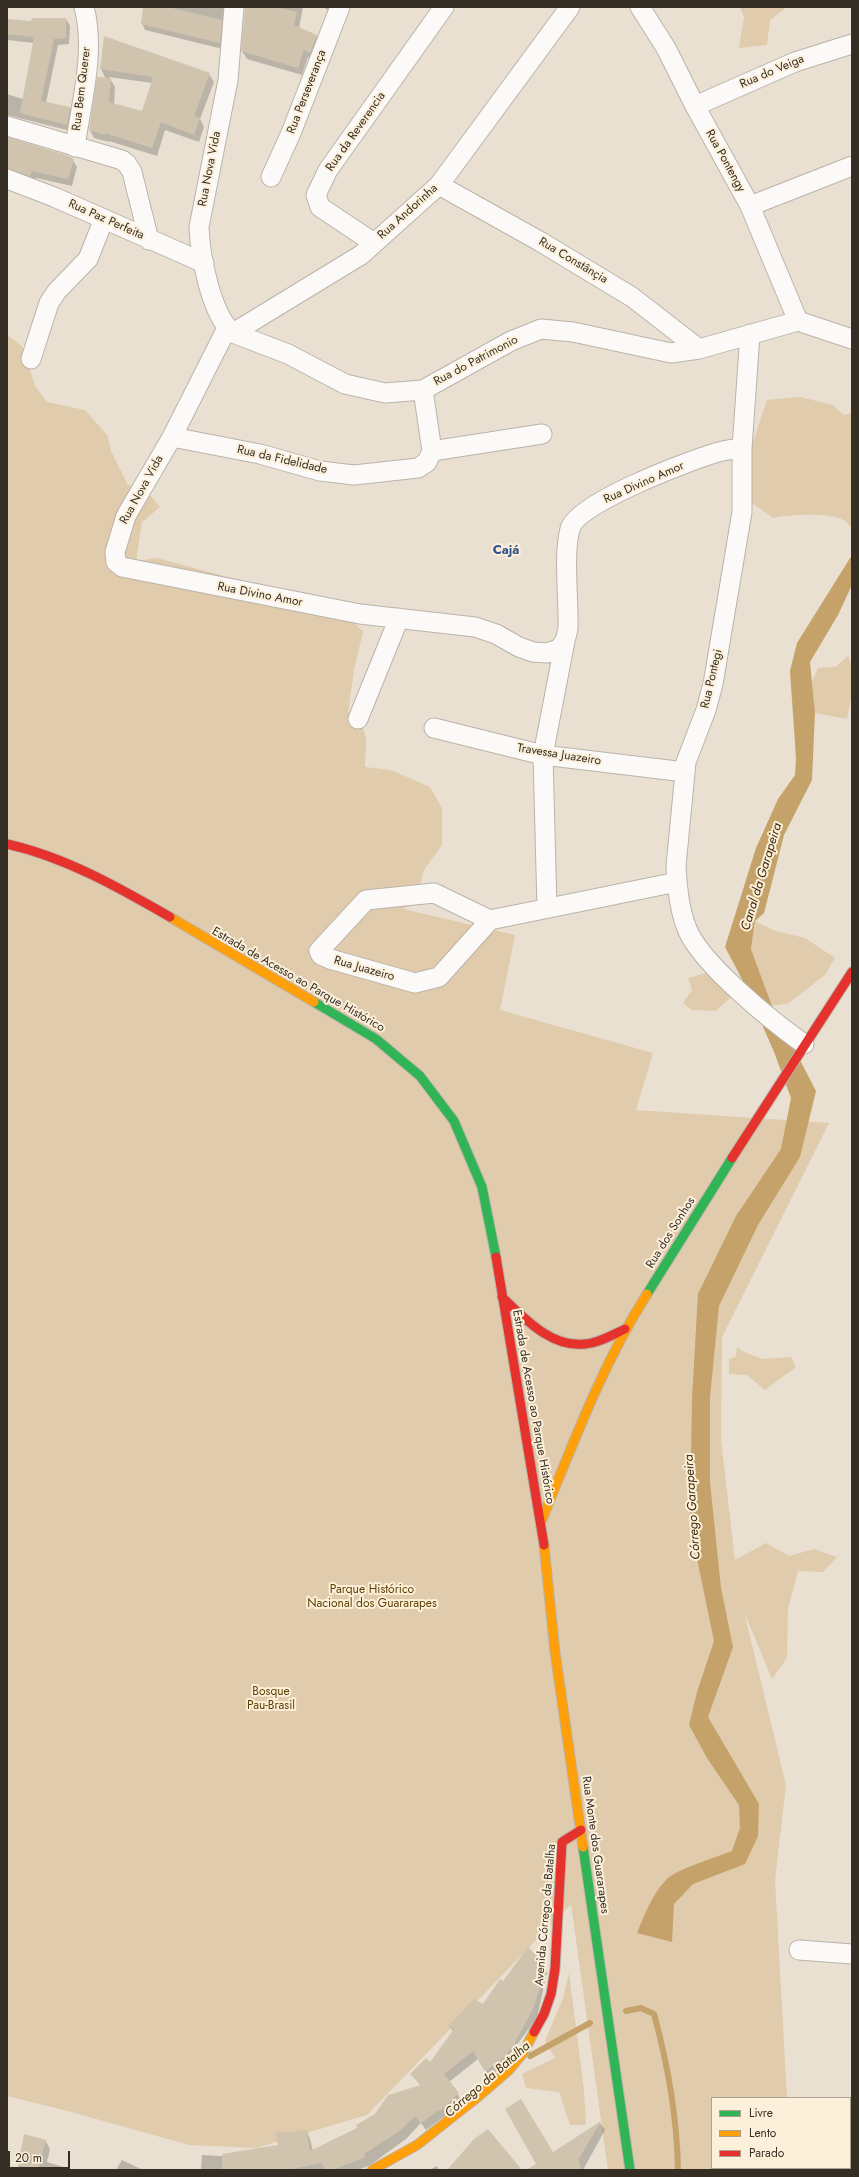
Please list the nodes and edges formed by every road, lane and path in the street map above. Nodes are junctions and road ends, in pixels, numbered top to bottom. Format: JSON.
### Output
{"nodes":[{"id":1,"x":84,"y":7,"type":"edge"},
{"id":2,"x":234,"y":7,"type":"edge"},
{"id":3,"x":340,"y":7,"type":"edge"},
{"id":4,"x":444,"y":7,"type":"edge"},
{"id":5,"x":570,"y":7,"type":"edge"},
{"id":6,"x":640,"y":7,"type":"edge"},
{"id":7,"x":852,"y":44,"type":"edge"},
{"id":8,"x":695,"y":106,"type":"junction"},
{"id":9,"x":7,"y":126,"type":"edge"},
{"id":10,"x":75,"y":147,"type":"junction"},
{"id":11,"x":852,"y":166,"type":"edge"},
{"id":12,"x":271,"y":177,"type":"dead end"},
{"id":13,"x":7,"y":179,"type":"edge"},
{"id":14,"x":439,"y":185,"type":"junction"},
{"id":15,"x":750,"y":206,"type":"junction"},
{"id":16,"x":104,"y":219,"type":"junction"},
{"id":17,"x":149,"y":240,"type":"junction"},
{"id":18,"x":374,"y":243,"type":"junction"},
{"id":19,"x":204,"y":263,"type":"junction"},
{"id":20,"x":798,"y":321,"type":"junction"},
{"id":21,"x":230,"y":331,"type":"junction"},
{"id":22,"x":750,"y":334,"type":"junction"},
{"id":23,"x":852,"y":339,"type":"edge"},
{"id":24,"x":699,"y":349,"type":"junction"},
{"id":25,"x":32,"y":359,"type":"dead end"},
{"id":26,"x":423,"y":390,"type":"junction"},
{"id":27,"x":542,"y":434,"type":"dead end"},
{"id":28,"x":172,"y":437,"type":"junction"},
{"id":29,"x":742,"y":448,"type":"junction"},
{"id":30,"x":432,"y":451,"type":"junction"},
{"id":31,"x":122,"y":568,"type":"joint"},
{"id":32,"x":399,"y":618,"type":"junction"},
{"id":33,"x":565,"y":640,"type":"junction"},
{"id":34,"x":358,"y":719,"type":"dead end"},
{"id":35,"x":434,"y":728,"type":"dead end"},
{"id":36,"x":543,"y":755,"type":"junction"},
{"id":37,"x":685,"y":772,"type":"junction"},
{"id":38,"x":7,"y":844,"type":"edge"},
{"id":39,"x":677,"y":882,"type":"junction"},
{"id":40,"x":547,"y":908,"type":"junction"},
{"id":41,"x":490,"y":920,"type":"junction"},
{"id":42,"x":852,"y":972,"type":"edge"},
{"id":43,"x":798,"y":1044,"type":"junction"},
{"id":44,"x":502,"y":1297,"type":"junction"},
{"id":45,"x":625,"y":1328,"type":"junction"},
{"id":46,"x":541,"y":1522,"type":"junction"},
{"id":47,"x":581,"y":1830,"type":"junction"},
{"id":48,"x":799,"y":1950,"type":"dead end"},
{"id":49,"x":852,"y":1954,"type":"edge"},
{"id":50,"x":372,"y":2170,"type":"edge"},
{"id":51,"x":630,"y":2170,"type":"edge"}],
"edges":[{"from":1,"to":10,"type":"street","name":"Rua Bem Querer"},
{"from":2,"to":19,"type":"street","name":"Rua Nova Vida"},
{"from":3,"to":12,"type":"street","name":"Rua Perseverança"},
{"from":4,"to":18,"type":"street","name":"Rua da Reverencia"},
{"from":5,"to":14,"type":"street","name":"Rua Andorinha"},
{"from":6,"to":8,"type":"street","name":"Rua Pontengy"},
{"from":7,"to":8,"type":"street","name":"Rua do Veiga"},
{"from":8,"to":15,"type":"street","name":"Rua Pontengy"},
{"from":9,"to":10,"type":"street"},
{"from":10,"to":17,"type":"street"},
{"from":11,"to":15,"type":"street"},
{"from":13,"to":16,"type":"street","name":"Rua Paz Perfeita"},
{"from":14,"to":18,"type":"street","name":"Rua Andorinha"},
{"from":14,"to":24,"type":"street","name":"Rua Constânçia"},
{"from":15,"to":20,"type":"street","name":"Rua Pontengy"},
{"from":16,"to":17,"type":"street","name":"Rua Paz Perfeita"},
{"from":16,"to":25,"type":"street"},
{"from":17,"to":19,"type":"street","name":"Rua Paz Perfeita"},
{"from":18,"to":21,"type":"street","name":"Rua Andorinha"},
{"from":19,"to":21,"type":"street","name":"Rua Nova Vida"},
{"from":20,"to":22,"type":"street","name":"Rua do Patrimonio"},
{"from":20,"to":23,"type":"street"},
{"from":21,"to":26,"type":"street","name":"Rua do Patrimonio"},
{"from":21,"to":28,"type":"street","name":"Rua Nova Vida"},
{"from":22,"to":24,"type":"street","name":"Rua do Patrimonio"},
{"from":22,"to":29,"type":"street","name":"Rua Pontegi"},
{"from":24,"to":26,"type":"street","name":"Rua do Patrimonio"},
{"from":26,"to":30,"type":"street"},
{"from":27,"to":30,"type":"street"},
{"from":28,"to":30,"type":"street","name":"Rua da Fidelidade"},
{"from":28,"to":31,"type":"street","name":"Rua Nova Vida"},
{"from":29,"to":33,"type":"street","name":"Rua Divino Amor"},
{"from":29,"to":37,"type":"street","name":"Rua Pontegi"},
{"from":31,"to":32,"type":"street","name":"Rua Divino Amor"},
{"from":32,"to":33,"type":"street","name":"Rua Divino Amor"},
{"from":32,"to":34,"type":"street"},
{"from":33,"to":36,"type":"street","name":"Rua Divino Amor"},
{"from":35,"to":36,"type":"street","name":"Travessa Juazeiro"},
{"from":36,"to":37,"type":"street","name":"Travessa Juazeiro"},
{"from":36,"to":40,"type":"street"},
{"from":37,"to":39,"type":"street","name":"Rua Pontegi"},
{"from":38,"to":44,"type":"main road","name":"Estrada de Acesso ao Parque Histórico"},
{"from":39,"to":40,"type":"street"},
{"from":39,"to":43,"type":"street","name":"Rua Pontegi"},
{"from":40,"to":41,"type":"street"},
{"from":41,"to":41,"type":"street","name":"Rua Juazeiro"},
{"from":42,"to":43,"type":"main road","name":"Rua dos Sonhos"},
{"from":43,"to":45,"type":"main road","name":"Rua dos Sonhos"},
{"from":44,"to":45,"type":"main road","name":"Estrada de Acesso ao Parque Histórico"},
{"from":44,"to":46,"type":"main road","name":"Estrada de Acesso ao Parque Histórico"},
{"from":45,"to":46,"type":"main road","name":"Rua dos Sonhos"},
{"from":46,"to":47,"type":"main road","name":"Rua Monte dos Guararapes"},
{"from":47,"to":50,"type":"main road","name":"Avenida Córrego da Batalha"},
{"from":47,"to":51,"type":"main road","name":"Rua Monte dos Guararapes"},
{"from":48,"to":49,"type":"street"}]}
